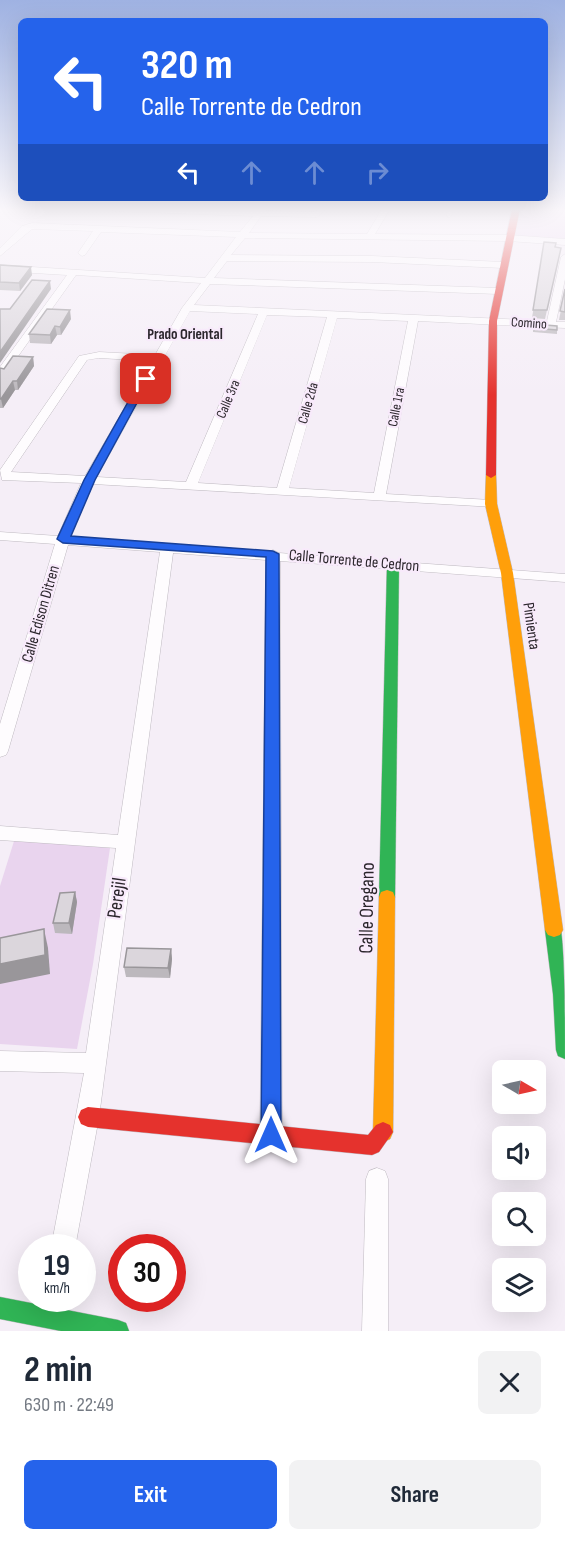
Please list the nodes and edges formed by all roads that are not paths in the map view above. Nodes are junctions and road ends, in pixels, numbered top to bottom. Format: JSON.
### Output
{"nodes":[{"id":1,"x":58,"y":271,"type":"edge"},
{"id":2,"x":216,"y":271,"type":"edge"},
{"id":3,"x":502,"y":271,"type":"edge"},
{"id":4,"x":562,"y":271,"type":"edge"},
{"id":5,"x":74,"y":272,"type":"junction"},
{"id":6,"x":210,"y":280,"type":"junction"},
{"id":7,"x":498,"y":291,"type":"junction"},
{"id":8,"x":188,"y":308,"type":"junction"},
{"id":9,"x":264,"y":311,"type":"junction"},
{"id":10,"x":333,"y":314,"type":"junction"},
{"id":11,"x":414,"y":317,"type":"junction"},
{"id":12,"x":493,"y":321,"type":"junction"},
{"id":13,"x":551,"y":324,"type":"junction"},
{"id":14,"x":565,"y":325,"type":"edge"},
{"id":15,"x":157,"y":358,"type":"junction"},
{"id":16,"x":0,"y":374,"type":"edge"},
{"id":17,"x":1,"y":476,"type":"edge"},
{"id":18,"x":89,"y":480,"type":"junction"},
{"id":19,"x":191,"y":486,"type":"junction"},
{"id":20,"x":282,"y":492,"type":"junction"},
{"id":21,"x":379,"y":498,"type":"junction"},
{"id":22,"x":491,"y":504,"type":"junction"},
{"id":23,"x":0,"y":536,"type":"edge"},
{"id":24,"x":63,"y":539,"type":"junction"},
{"id":25,"x":167,"y":547,"type":"junction"},
{"id":26,"x":273,"y":554,"type":"junction"},
{"id":27,"x":393,"y":565,"type":"junction"},
{"id":28,"x":507,"y":573,"type":"junction"},
{"id":29,"x":565,"y":578,"type":"edge"},
{"id":30,"x":0,"y":751,"type":"edge"},
{"id":31,"x":0,"y":833,"type":"edge"},
{"id":32,"x":125,"y":843,"type":"junction"},
{"id":33,"x":565,"y":1050,"type":"edge"},
{"id":34,"x":0,"y":1061,"type":"edge"},
{"id":35,"x":94,"y":1062,"type":"junction"},
{"id":36,"x":88,"y":1117,"type":"junction"},
{"id":37,"x":271,"y":1135,"type":"junction"},
{"id":38,"x":377,"y":1179,"type":"dead end"},
{"id":39,"x":66,"y":1234,"type":"edge"},
{"id":40,"x":0,"y":1308,"type":"edge"},
{"id":41,"x":50,"y":1316,"type":"edge"},
{"id":42,"x":118,"y":1331,"type":"edge"},
{"id":43,"x":375,"y":1331,"type":"edge"}],
"edges":[{"from":1,"to":5,"type":"street"},
{"from":2,"to":6,"type":"street","name":"Calle Edison Ditren"},
{"from":3,"to":7,"type":"street","name":"Pimienta"},
{"from":4,"to":13,"type":"street"},
{"from":5,"to":6,"type":"street"},
{"from":5,"to":16,"type":"street"},
{"from":6,"to":7,"type":"street"},
{"from":6,"to":8,"type":"street","name":"Calle Edison Ditren"},
{"from":7,"to":12,"type":"street","name":"Pimienta"},
{"from":8,"to":9,"type":"street","name":"Comino"},
{"from":8,"to":15,"type":"street","name":"Calle Edison Ditren"},
{"from":9,"to":10,"type":"street","name":"Comino"},
{"from":9,"to":19,"type":"street","name":"Calle 3ra"},
{"from":10,"to":11,"type":"street","name":"Comino"},
{"from":10,"to":20,"type":"street","name":"Calle 2da"},
{"from":11,"to":12,"type":"street","name":"Comino"},
{"from":11,"to":21,"type":"street","name":"Calle 1ra"},
{"from":12,"to":13,"type":"street","name":"Comino"},
{"from":12,"to":22,"type":"street","name":"Pimienta"},
{"from":13,"to":14,"type":"street","name":"Comino"},
{"from":15,"to":17,"type":"street"},
{"from":15,"to":18,"type":"street","name":"Calle Edison Ditren"},
{"from":17,"to":18,"type":"street"},
{"from":18,"to":19,"type":"street"},
{"from":18,"to":24,"type":"street","name":"Calle Edison Ditren"},
{"from":19,"to":20,"type":"street"},
{"from":20,"to":21,"type":"street"},
{"from":21,"to":22,"type":"street"},
{"from":22,"to":28,"type":"street","name":"Pimienta"},
{"from":23,"to":24,"type":"street","name":"Calle Torrente de Cedron"},
{"from":24,"to":25,"type":"street","name":"Calle Torrente de Cedron"},
{"from":24,"to":30,"type":"street","name":"Calle Edison Ditren"},
{"from":25,"to":26,"type":"street","name":"Calle Torrente de Cedron"},
{"from":25,"to":32,"type":"street","name":"Perejil"},
{"from":26,"to":27,"type":"street","name":"Calle Torrente de Cedron"},
{"from":26,"to":37,"type":"street"},
{"from":27,"to":28,"type":"street","name":"Calle Torrente de Cedron"},
{"from":27,"to":37,"type":"street","name":"Calle Oregano"},
{"from":28,"to":29,"type":"street","name":"Calle Torrente de Cedron"},
{"from":28,"to":33,"type":"street","name":"Pimienta"},
{"from":31,"to":32,"type":"street"},
{"from":32,"to":35,"type":"street","name":"Perejil"},
{"from":34,"to":35,"type":"street"},
{"from":35,"to":36,"type":"street","name":"Perejil"},
{"from":36,"to":37,"type":"street"},
{"from":36,"to":39,"type":"street","name":"Perejil"},
{"from":38,"to":43,"type":"street"},
{"from":40,"to":41,"type":"street"},
{"from":41,"to":42,"type":"street"}]}
